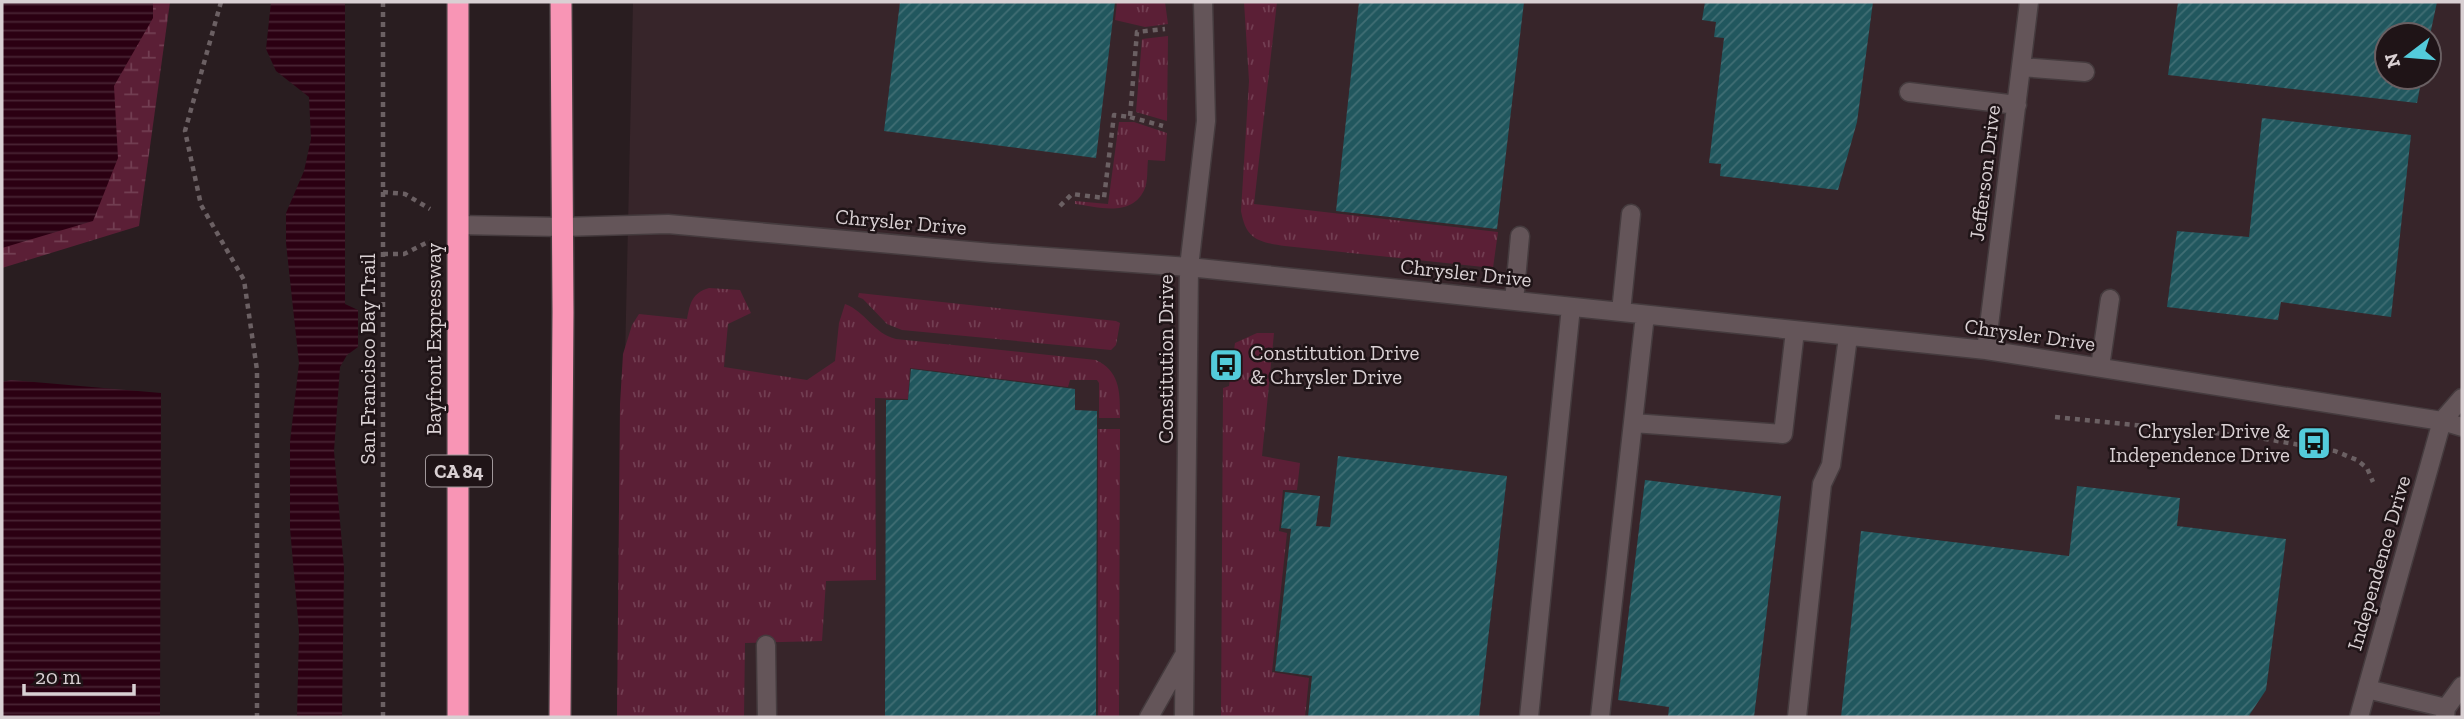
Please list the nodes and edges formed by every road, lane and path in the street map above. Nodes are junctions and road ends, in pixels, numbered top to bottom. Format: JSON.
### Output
{"nodes":[{"id":1,"x":221,"y":2,"type":"edge"},
{"id":2,"x":383,"y":2,"type":"edge"},
{"id":3,"x":458,"y":2,"type":"edge"},
{"id":4,"x":561,"y":2,"type":"edge"},
{"id":5,"x":1203,"y":2,"type":"edge"},
{"id":6,"x":2029,"y":2,"type":"edge"},
{"id":7,"x":1165,"y":29,"type":"dead end"},
{"id":8,"x":2021,"y":66,"type":"junction"},
{"id":9,"x":2085,"y":72,"type":"dead end"},
{"id":10,"x":1909,"y":92,"type":"dead end"},
{"id":11,"x":2017,"y":105,"type":"junction"},
{"id":12,"x":1130,"y":117,"type":"junction"},
{"id":13,"x":1163,"y":126,"type":"dead end"},
{"id":14,"x":383,"y":192,"type":"junction"},
{"id":15,"x":1060,"y":206,"type":"dead end"},
{"id":16,"x":1631,"y":215,"type":"dead end"},
{"id":17,"x":458,"y":225,"type":"junction"},
{"id":18,"x":562,"y":227,"type":"junction"},
{"id":19,"x":1520,"y":236,"type":"dead end"},
{"id":20,"x":383,"y":254,"type":"junction"},
{"id":21,"x":1189,"y":267,"type":"junction"},
{"id":22,"x":2110,"y":299,"type":"dead end"},
{"id":23,"x":1514,"y":301,"type":"junction"},
{"id":24,"x":1571,"y":307,"type":"junction"},
{"id":25,"x":1621,"y":312,"type":"junction"},
{"id":26,"x":1645,"y":315,"type":"junction"},
{"id":27,"x":1795,"y":331,"type":"junction"},
{"id":28,"x":1848,"y":337,"type":"junction"},
{"id":29,"x":1986,"y":350,"type":"junction"},
{"id":30,"x":2100,"y":368,"type":"junction"},
{"id":31,"x":2462,"y":398,"type":"edge"},
{"id":32,"x":2055,"y":417,"type":"dead end"},
{"id":33,"x":2442,"y":421,"type":"junction"},
{"id":34,"x":1633,"y":423,"type":"junction"},
{"id":35,"x":2462,"y":428,"type":"edge"},
{"id":36,"x":2373,"y":482,"type":"dead end"},
{"id":37,"x":766,"y":645,"type":"dead end"},
{"id":38,"x":1185,"y":654,"type":"junction"},
{"id":39,"x":2462,"y":686,"type":"edge"},
{"id":40,"x":2367,"y":689,"type":"junction"},
{"id":41,"x":2446,"y":713,"type":"edge"},
{"id":42,"x":257,"y":717,"type":"edge"},
{"id":43,"x":383,"y":717,"type":"edge"},
{"id":44,"x":458,"y":717,"type":"edge"},
{"id":45,"x":560,"y":717,"type":"edge"},
{"id":46,"x":767,"y":717,"type":"edge"},
{"id":47,"x":1149,"y":717,"type":"edge"},
{"id":48,"x":1184,"y":717,"type":"edge"},
{"id":49,"x":1529,"y":717,"type":"edge"},
{"id":50,"x":1600,"y":717,"type":"edge"},
{"id":51,"x":1797,"y":717,"type":"edge"},
{"id":52,"x":2359,"y":717,"type":"edge"}],
"edges":[{"from":1,"to":42,"type":"path"},
{"from":2,"to":14,"type":"path","name":"San Francisco Bay Trail"},
{"from":3,"to":17,"type":"highway","name":"Bayfront Expressway","number":"CA 84"},
{"from":4,"to":18,"type":"highway"},
{"from":5,"to":21,"type":"street","name":"Constitution Drive"},
{"from":6,"to":8,"type":"street","name":"Jefferson Drive"},
{"from":7,"to":12,"type":"path"},
{"from":8,"to":9,"type":"street"},
{"from":8,"to":11,"type":"street","name":"Jefferson Drive"},
{"from":10,"to":11,"type":"street"},
{"from":11,"to":29,"type":"street","name":"Jefferson Drive"},
{"from":12,"to":13,"type":"path"},
{"from":12,"to":15,"type":"path"},
{"from":14,"to":17,"type":"path"},
{"from":14,"to":20,"type":"path","name":"San Francisco Bay Trail"},
{"from":16,"to":25,"type":"street"},
{"from":17,"to":18,"type":"street","name":"Chrysler Drive"},
{"from":17,"to":20,"type":"path"},
{"from":17,"to":44,"type":"highway","name":"Bayfront Expressway","number":"CA 84"},
{"from":18,"to":21,"type":"street","name":"Chrysler Drive"},
{"from":18,"to":45,"type":"highway"},
{"from":19,"to":23,"type":"street"},
{"from":20,"to":43,"type":"path","name":"San Francisco Bay Trail"},
{"from":21,"to":23,"type":"street","name":"Chrysler Drive"},
{"from":21,"to":38,"type":"street","name":"Constitution Drive"},
{"from":22,"to":30,"type":"street"},
{"from":23,"to":24,"type":"street","name":"Chrysler Drive"},
{"from":24,"to":25,"type":"street","name":"Chrysler Drive"},
{"from":24,"to":49,"type":"street"},
{"from":25,"to":26,"type":"street","name":"Chrysler Drive"},
{"from":26,"to":27,"type":"street","name":"Chrysler Drive"},
{"from":26,"to":34,"type":"street"},
{"from":27,"to":28,"type":"street","name":"Chrysler Drive"},
{"from":27,"to":34,"type":"street"},
{"from":28,"to":29,"type":"street","name":"Chrysler Drive"},
{"from":28,"to":51,"type":"street"},
{"from":29,"to":30,"type":"street","name":"Chrysler Drive"},
{"from":30,"to":33,"type":"street","name":"Chrysler Drive"},
{"from":31,"to":33,"type":"street"},
{"from":32,"to":36,"type":"path"},
{"from":33,"to":35,"type":"street","name":"Chrysler Drive"},
{"from":33,"to":40,"type":"street","name":"Independence Drive"},
{"from":34,"to":50,"type":"street"},
{"from":37,"to":46,"type":"street"},
{"from":38,"to":47,"type":"street"},
{"from":38,"to":48,"type":"street","name":"Constitution Drive"},
{"from":39,"to":41,"type":"street"},
{"from":40,"to":41,"type":"street"},
{"from":40,"to":52,"type":"street","name":"Independence Drive"}]}
